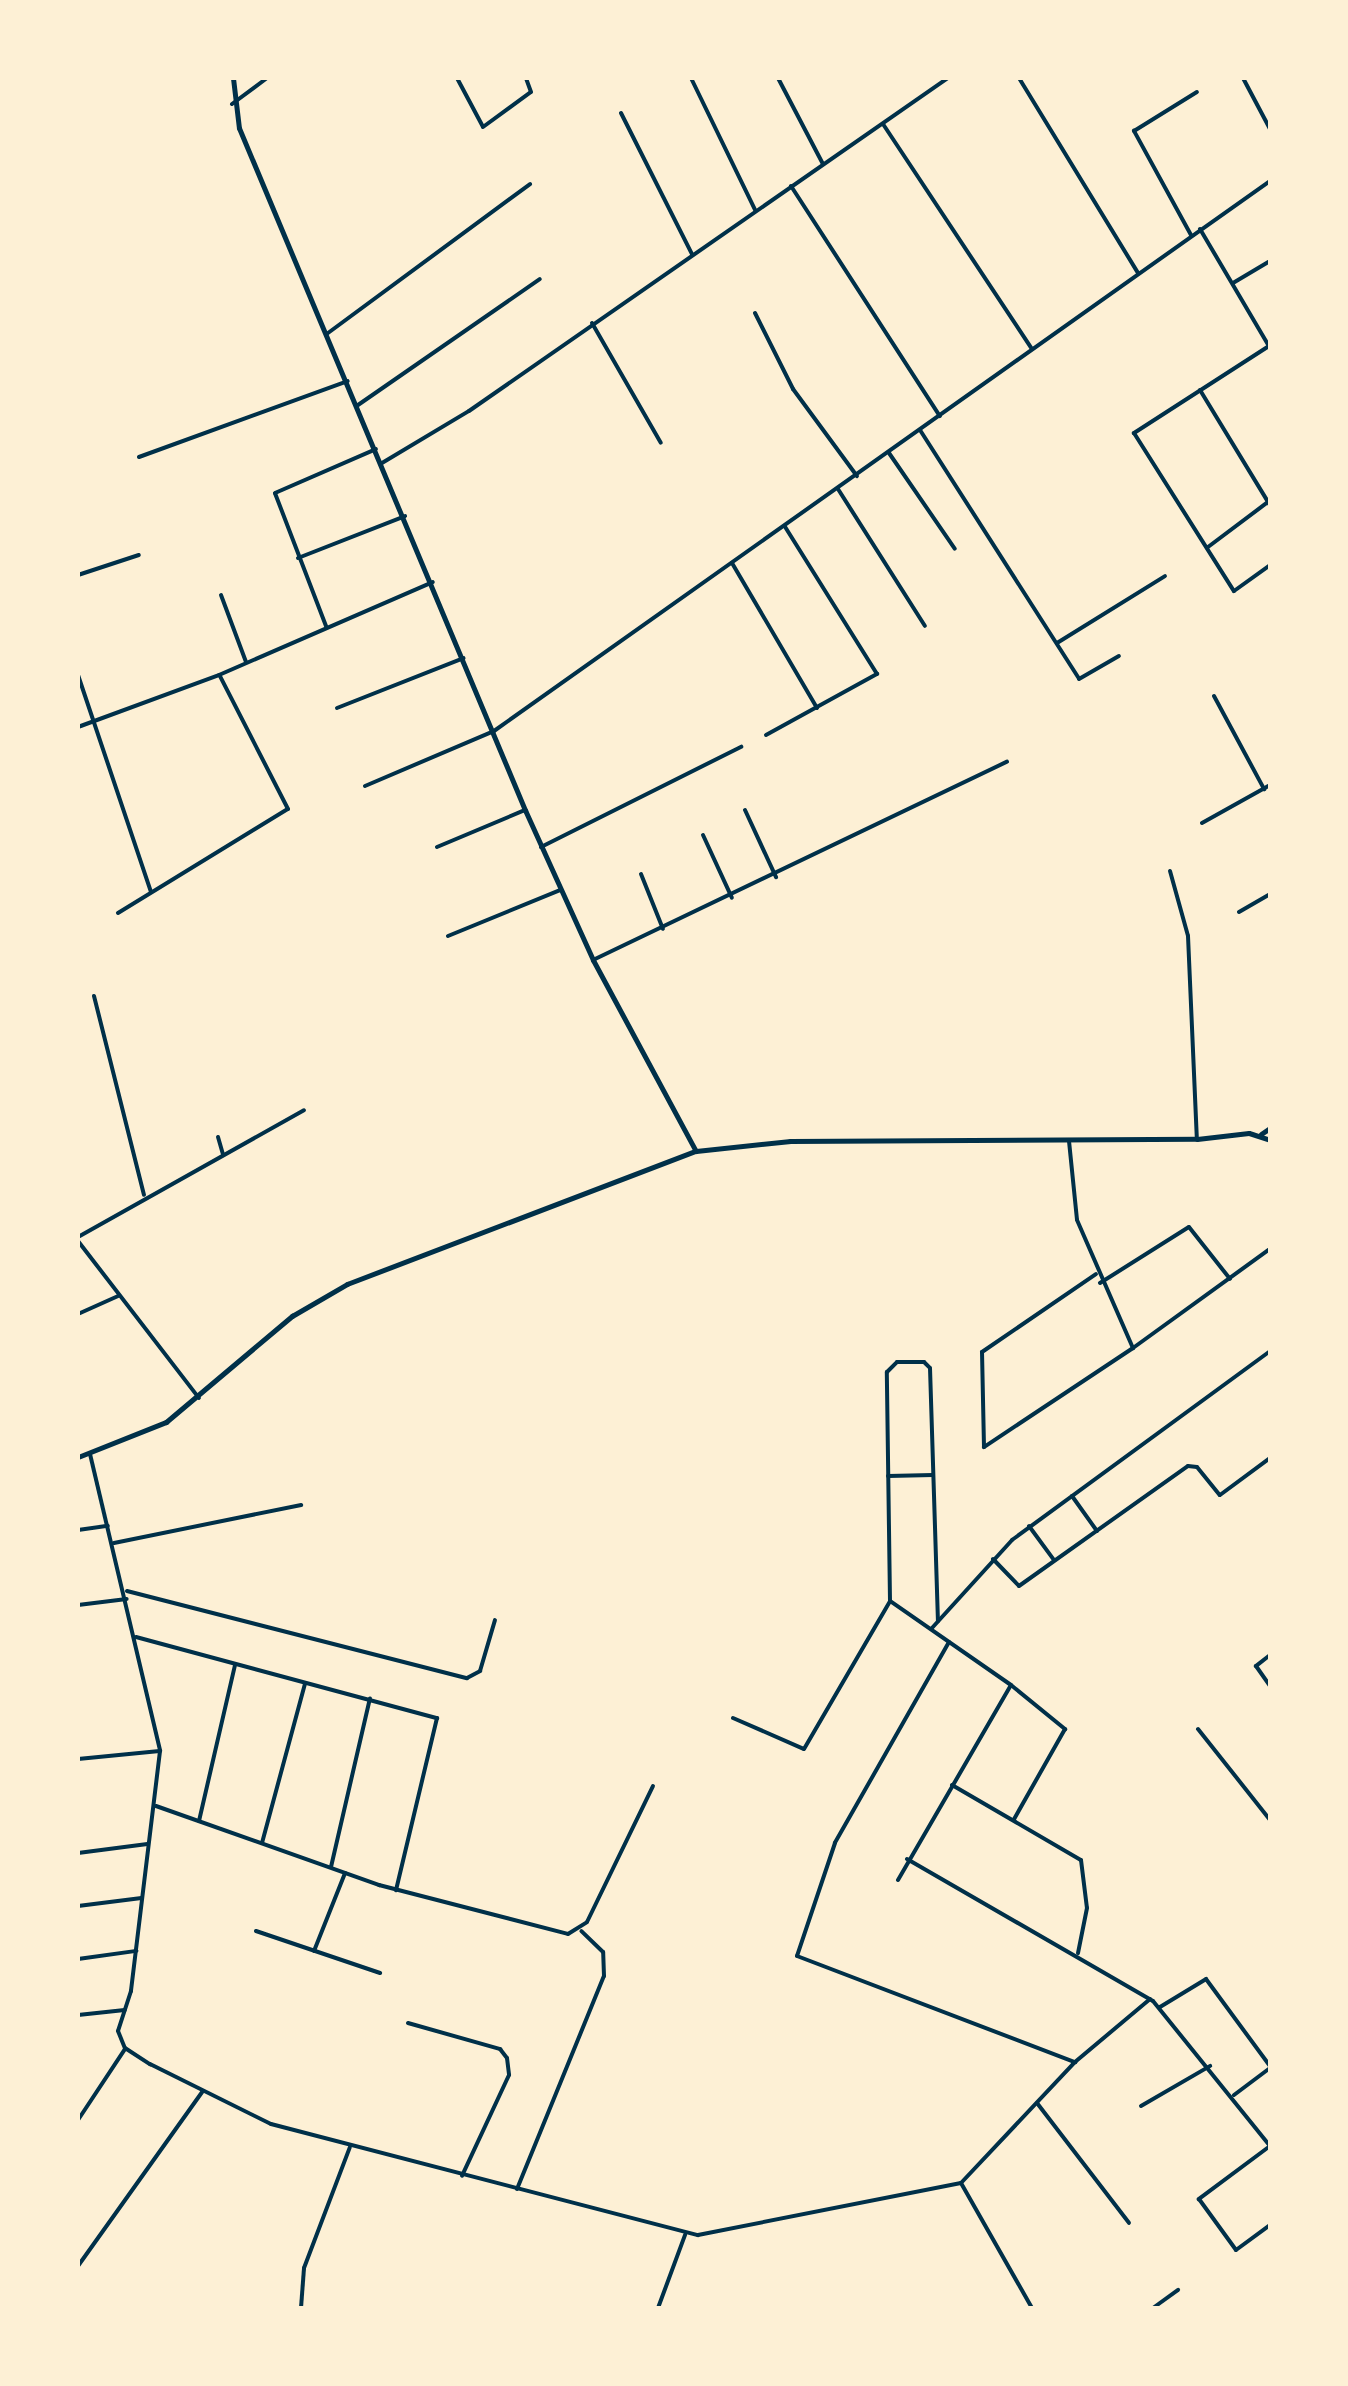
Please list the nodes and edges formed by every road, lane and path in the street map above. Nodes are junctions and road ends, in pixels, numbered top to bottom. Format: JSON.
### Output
{"nodes":[{"id":1,"x":233,"y":78,"type":"edge"},
{"id":2,"x":268,"y":78,"type":"edge"},
{"id":3,"x":457,"y":78,"type":"edge"},
{"id":4,"x":526,"y":78,"type":"edge"},
{"id":5,"x":690,"y":78,"type":"edge"},
{"id":6,"x":778,"y":78,"type":"edge"},
{"id":7,"x":948,"y":78,"type":"edge"},
{"id":8,"x":1019,"y":78,"type":"edge"},
{"id":9,"x":1243,"y":78,"type":"edge"},
{"id":10,"x":1197,"y":92,"type":"dead end"},
{"id":11,"x":232,"y":104,"type":"junction"},
{"id":12,"x":621,"y":113,"type":"dead end"},
{"id":13,"x":882,"y":122,"type":"junction"},
{"id":14,"x":1270,"y":129,"type":"edge"},
{"id":15,"x":822,"y":164,"type":"junction"},
{"id":16,"x":1270,"y":181,"type":"edge"},
{"id":17,"x":530,"y":184,"type":"dead end"},
{"id":18,"x":791,"y":186,"type":"junction"},
{"id":19,"x":756,"y":210,"type":"junction"},
{"id":20,"x":1200,"y":229,"type":"junction"},
{"id":21,"x":1191,"y":235,"type":"junction"},
{"id":22,"x":692,"y":254,"type":"junction"},
{"id":23,"x":1270,"y":261,"type":"edge"},
{"id":24,"x":1138,"y":272,"type":"junction"},
{"id":25,"x":540,"y":279,"type":"dead end"},
{"id":26,"x":1233,"y":284,"type":"junction"},
{"id":27,"x":756,"y":314,"type":"dead end"},
{"id":28,"x":592,"y":323,"type":"junction"},
{"id":29,"x":328,"y":333,"type":"junction"},
{"id":30,"x":1270,"y":346,"type":"edge"},
{"id":31,"x":1032,"y":349,"type":"junction"},
{"id":32,"x":348,"y":381,"type":"junction"},
{"id":33,"x":1200,"y":390,"type":"junction"},
{"id":34,"x":358,"y":405,"type":"junction"},
{"id":35,"x":940,"y":416,"type":"junction"},
{"id":36,"x":920,"y":430,"type":"junction"},
{"id":37,"x":661,"y":443,"type":"dead end"},
{"id":38,"x":376,"y":448,"type":"junction"},
{"id":39,"x":889,"y":452,"type":"junction"},
{"id":40,"x":139,"y":458,"type":"dead end"},
{"id":41,"x":382,"y":463,"type":"junction"},
{"id":42,"x":857,"y":476,"type":"junction"},
{"id":43,"x":838,"y":489,"type":"junction"},
{"id":44,"x":1269,"y":504,"type":"edge"},
{"id":45,"x":405,"y":516,"type":"junction"},
{"id":46,"x":785,"y":526,"type":"junction"},
{"id":47,"x":1208,"y":548,"type":"junction"},
{"id":48,"x":955,"y":549,"type":"dead end"},
{"id":49,"x":139,"y":555,"type":"dead end"},
{"id":50,"x":298,"y":558,"type":"junction"},
{"id":51,"x":732,"y":563,"type":"junction"},
{"id":52,"x":1270,"y":565,"type":"edge"},
{"id":53,"x":78,"y":575,"type":"edge"},
{"id":54,"x":1165,"y":576,"type":"dead end"},
{"id":55,"x":433,"y":582,"type":"junction"},
{"id":56,"x":221,"y":595,"type":"dead end"},
{"id":57,"x":326,"y":626,"type":"junction"},
{"id":58,"x":924,"y":626,"type":"dead end"},
{"id":59,"x":1057,"y":643,"type":"junction"},
{"id":60,"x":1120,"y":656,"type":"dead end"},
{"id":61,"x":464,"y":658,"type":"junction"},
{"id":62,"x":246,"y":662,"type":"junction"},
{"id":63,"x":78,"y":675,"type":"edge"},
{"id":64,"x":219,"y":675,"type":"junction"},
{"id":65,"x":85,"y":696,"type":"junction"},
{"id":66,"x":1214,"y":696,"type":"dead end"},
{"id":67,"x":78,"y":698,"type":"edge"},
{"id":68,"x":337,"y":708,"type":"dead end"},
{"id":69,"x":817,"y":708,"type":"junction"},
{"id":70,"x":95,"y":720,"type":"junction"},
{"id":71,"x":78,"y":727,"type":"edge"},
{"id":72,"x":494,"y":731,"type":"junction"},
{"id":73,"x":766,"y":735,"type":"dead end"},
{"id":74,"x":740,"y":748,"type":"dead end"},
{"id":75,"x":1007,"y":762,"type":"dead end"},
{"id":76,"x":1270,"y":785,"type":"edge"},
{"id":77,"x":365,"y":786,"type":"dead end"},
{"id":78,"x":1264,"y":789,"type":"junction"},
{"id":79,"x":524,"y":810,"type":"junction"},
{"id":80,"x":745,"y":810,"type":"dead end"},
{"id":81,"x":1202,"y":823,"type":"dead end"},
{"id":82,"x":703,"y":835,"type":"dead end"},
{"id":83,"x":541,"y":847,"type":"junction"},
{"id":84,"x":437,"y":848,"type":"dead end"},
{"id":85,"x":1170,"y":872,"type":"dead end"},
{"id":86,"x":641,"y":874,"type":"dead end"},
{"id":87,"x":776,"y":877,"type":"junction"},
{"id":88,"x":560,"y":890,"type":"junction"},
{"id":89,"x":151,"y":892,"type":"junction"},
{"id":90,"x":1270,"y":894,"type":"edge"},
{"id":91,"x":732,"y":898,"type":"junction"},
{"id":92,"x":1239,"y":912,"type":"dead end"},
{"id":93,"x":118,"y":914,"type":"dead end"},
{"id":94,"x":663,"y":929,"type":"junction"},
{"id":95,"x":448,"y":936,"type":"dead end"},
{"id":96,"x":593,"y":960,"type":"junction"},
{"id":97,"x":94,"y":996,"type":"dead end"},
{"id":98,"x":304,"y":1110,"type":"dead end"},
{"id":99,"x":1270,"y":1128,"type":"edge"},
{"id":100,"x":1261,"y":1134,"type":"junction"},
{"id":101,"x":218,"y":1137,"type":"dead end"},
{"id":102,"x":1197,"y":1140,"type":"junction"},
{"id":103,"x":1270,"y":1140,"type":"edge"},
{"id":104,"x":1069,"y":1141,"type":"junction"},
{"id":105,"x":696,"y":1151,"type":"junction"},
{"id":106,"x":224,"y":1154,"type":"junction"},
{"id":107,"x":145,"y":1198,"type":"junction"},
{"id":108,"x":78,"y":1239,"type":"edge"},
{"id":109,"x":1270,"y":1249,"type":"edge"},
{"id":110,"x":1096,"y":1274,"type":"junction"},
{"id":111,"x":1230,"y":1279,"type":"junction"},
{"id":112,"x":1100,"y":1283,"type":"junction"},
{"id":113,"x":118,"y":1296,"type":"junction"},
{"id":114,"x":78,"y":1314,"type":"edge"},
{"id":115,"x":1133,"y":1348,"type":"junction"},
{"id":116,"x":1270,"y":1351,"type":"edge"},
{"id":117,"x":199,"y":1398,"type":"junction"},
{"id":118,"x":90,"y":1454,"type":"junction"},
{"id":119,"x":78,"y":1456,"type":"edge"},
{"id":120,"x":1270,"y":1458,"type":"edge"},
{"id":121,"x":933,"y":1475,"type":"junction"},
{"id":122,"x":887,"y":1476,"type":"junction"},
{"id":123,"x":1072,"y":1496,"type":"junction"},
{"id":124,"x":301,"y":1504,"type":"dead end"},
{"id":125,"x":109,"y":1526,"type":"junction"},
{"id":126,"x":1028,"y":1526,"type":"junction"},
{"id":127,"x":78,"y":1530,"type":"edge"},
{"id":128,"x":1097,"y":1531,"type":"junction"},
{"id":129,"x":114,"y":1543,"type":"junction"},
{"id":130,"x":993,"y":1559,"type":"junction"},
{"id":131,"x":1054,"y":1560,"type":"junction"},
{"id":132,"x":126,"y":1591,"type":"junction"},
{"id":133,"x":128,"y":1598,"type":"junction"},
{"id":134,"x":890,"y":1602,"type":"junction"},
{"id":135,"x":78,"y":1606,"type":"edge"},
{"id":136,"x":495,"y":1620,"type":"dead end"},
{"id":137,"x":938,"y":1621,"type":"junction"},
{"id":138,"x":932,"y":1628,"type":"junction"},
{"id":139,"x":136,"y":1637,"type":"junction"},
{"id":140,"x":950,"y":1640,"type":"junction"},
{"id":141,"x":1270,"y":1655,"type":"edge"},
{"id":142,"x":235,"y":1664,"type":"junction"},
{"id":143,"x":305,"y":1683,"type":"junction"},
{"id":144,"x":1011,"y":1685,"type":"junction"},
{"id":145,"x":1270,"y":1686,"type":"edge"},
{"id":146,"x":370,"y":1698,"type":"junction"},
{"id":147,"x":733,"y":1718,"type":"dead end"},
{"id":148,"x":1198,"y":1729,"type":"dead end"},
{"id":149,"x":160,"y":1750,"type":"junction"},
{"id":150,"x":78,"y":1758,"type":"edge"},
{"id":151,"x":952,"y":1785,"type":"junction"},
{"id":152,"x":653,"y":1786,"type":"dead end"},
{"id":153,"x":156,"y":1806,"type":"junction"},
{"id":154,"x":1014,"y":1819,"type":"junction"},
{"id":155,"x":199,"y":1820,"type":"junction"},
{"id":156,"x":1270,"y":1820,"type":"edge"},
{"id":157,"x":262,"y":1843,"type":"junction"},
{"id":158,"x":149,"y":1844,"type":"junction"},
{"id":159,"x":78,"y":1853,"type":"edge"},
{"id":160,"x":908,"y":1859,"type":"junction"},
{"id":161,"x":331,"y":1868,"type":"junction"},
{"id":162,"x":345,"y":1874,"type":"junction"},
{"id":163,"x":898,"y":1880,"type":"dead end"},
{"id":164,"x":396,"y":1890,"type":"junction"},
{"id":165,"x":142,"y":1898,"type":"junction"},
{"id":166,"x":78,"y":1906,"type":"edge"},
{"id":167,"x":580,"y":1930,"type":"junction"},
{"id":168,"x":256,"y":1931,"type":"dead end"},
{"id":169,"x":136,"y":1951,"type":"junction"},
{"id":170,"x":314,"y":1951,"type":"junction"},
{"id":171,"x":1078,"y":1954,"type":"junction"},
{"id":172,"x":78,"y":1959,"type":"edge"},
{"id":173,"x":380,"y":1973,"type":"dead end"},
{"id":174,"x":1150,"y":1999,"type":"junction"},
{"id":175,"x":1160,"y":2007,"type":"junction"},
{"id":176,"x":125,"y":2010,"type":"junction"},
{"id":177,"x":78,"y":2016,"type":"edge"},
{"id":178,"x":408,"y":2024,"type":"dead end"},
{"id":179,"x":126,"y":2048,"type":"junction"},
{"id":180,"x":1075,"y":2062,"type":"junction"},
{"id":181,"x":1210,"y":2066,"type":"junction"},
{"id":182,"x":1270,"y":2067,"type":"edge"},
{"id":183,"x":203,"y":2091,"type":"junction"},
{"id":184,"x":1233,"y":2095,"type":"junction"},
{"id":185,"x":1037,"y":2103,"type":"junction"},
{"id":186,"x":1141,"y":2106,"type":"dead end"},
{"id":187,"x":78,"y":2120,"type":"edge"},
{"id":188,"x":1270,"y":2146,"type":"edge"},
{"id":189,"x":350,"y":2147,"type":"junction"},
{"id":190,"x":462,"y":2176,"type":"junction"},
{"id":191,"x":961,"y":2184,"type":"junction"},
{"id":192,"x":518,"y":2188,"type":"junction"},
{"id":193,"x":1129,"y":2223,"type":"dead end"},
{"id":194,"x":1270,"y":2226,"type":"edge"},
{"id":195,"x":684,"y":2235,"type":"junction"},
{"id":196,"x":78,"y":2266,"type":"edge"},
{"id":197,"x":1178,"y":2290,"type":"dead end"},
{"id":198,"x":301,"y":2308,"type":"edge"},
{"id":199,"x":658,"y":2308,"type":"edge"},
{"id":200,"x":1032,"y":2308,"type":"edge"},
{"id":201,"x":1153,"y":2308,"type":"edge"}],
"edges":[{"from":1,"to":11,"type":"street"},
{"from":2,"to":11,"type":"street"},
{"from":3,"to":4,"type":"street"},
{"from":5,"to":19,"type":"street"},
{"from":6,"to":15,"type":"street"},
{"from":7,"to":13,"type":"street"},
{"from":8,"to":24,"type":"street"},
{"from":9,"to":14,"type":"street"},
{"from":10,"to":21,"type":"street"},
{"from":11,"to":29,"type":"street"},
{"from":12,"to":22,"type":"street"},
{"from":13,"to":15,"type":"street"},
{"from":13,"to":31,"type":"street"},
{"from":15,"to":18,"type":"street"},
{"from":16,"to":20,"type":"street"},
{"from":17,"to":29,"type":"street"},
{"from":18,"to":19,"type":"street"},
{"from":18,"to":35,"type":"street"},
{"from":19,"to":22,"type":"street"},
{"from":20,"to":21,"type":"street"},
{"from":20,"to":26,"type":"street"},
{"from":21,"to":24,"type":"street"},
{"from":22,"to":28,"type":"street"},
{"from":23,"to":26,"type":"street"},
{"from":24,"to":31,"type":"street"},
{"from":25,"to":34,"type":"street"},
{"from":26,"to":30,"type":"street"},
{"from":27,"to":42,"type":"street"},
{"from":28,"to":37,"type":"street"},
{"from":28,"to":41,"type":"street"},
{"from":29,"to":32,"type":"street"},
{"from":30,"to":33,"type":"street"},
{"from":31,"to":35,"type":"street"},
{"from":32,"to":34,"type":"street"},
{"from":32,"to":40,"type":"street"},
{"from":33,"to":44,"type":"street"},
{"from":33,"to":47,"type":"street"},
{"from":34,"to":38,"type":"street"},
{"from":35,"to":36,"type":"street"},
{"from":36,"to":39,"type":"street"},
{"from":36,"to":59,"type":"street"},
{"from":38,"to":41,"type":"street"},
{"from":38,"to":50,"type":"street"},
{"from":39,"to":42,"type":"street"},
{"from":39,"to":48,"type":"street"},
{"from":41,"to":45,"type":"street"},
{"from":42,"to":43,"type":"street"},
{"from":43,"to":46,"type":"street"},
{"from":43,"to":58,"type":"street"},
{"from":44,"to":47,"type":"street"},
{"from":45,"to":50,"type":"street"},
{"from":45,"to":55,"type":"street"},
{"from":46,"to":51,"type":"street"},
{"from":46,"to":69,"type":"street"},
{"from":47,"to":52,"type":"street"},
{"from":49,"to":53,"type":"street"},
{"from":50,"to":57,"type":"street"},
{"from":51,"to":69,"type":"street"},
{"from":51,"to":72,"type":"street"},
{"from":54,"to":59,"type":"street"},
{"from":55,"to":57,"type":"street"},
{"from":55,"to":61,"type":"street"},
{"from":56,"to":62,"type":"street"},
{"from":57,"to":62,"type":"street"},
{"from":59,"to":60,"type":"street"},
{"from":61,"to":68,"type":"street"},
{"from":61,"to":72,"type":"street"},
{"from":62,"to":64,"type":"street"},
{"from":63,"to":65,"type":"street"},
{"from":64,"to":70,"type":"street"},
{"from":64,"to":89,"type":"street"},
{"from":65,"to":67,"type":"street"},
{"from":65,"to":70,"type":"street"},
{"from":66,"to":78,"type":"street"},
{"from":69,"to":73,"type":"street"},
{"from":70,"to":71,"type":"street"},
{"from":70,"to":89,"type":"street"},
{"from":72,"to":77,"type":"street"},
{"from":72,"to":79,"type":"street"},
{"from":74,"to":83,"type":"street"},
{"from":75,"to":87,"type":"street"},
{"from":76,"to":78,"type":"street"},
{"from":78,"to":81,"type":"street"},
{"from":79,"to":83,"type":"street"},
{"from":79,"to":84,"type":"street"},
{"from":80,"to":87,"type":"street"},
{"from":82,"to":91,"type":"street"},
{"from":83,"to":88,"type":"street"},
{"from":85,"to":102,"type":"street"},
{"from":86,"to":94,"type":"street"},
{"from":87,"to":91,"type":"street"},
{"from":88,"to":95,"type":"street"},
{"from":88,"to":96,"type":"street"},
{"from":89,"to":93,"type":"street"},
{"from":90,"to":92,"type":"street"},
{"from":91,"to":94,"type":"street"},
{"from":94,"to":96,"type":"street"},
{"from":96,"to":105,"type":"street"},
{"from":97,"to":107,"type":"street"},
{"from":98,"to":106,"type":"street"},
{"from":99,"to":100,"type":"street"},
{"from":100,"to":102,"type":"street"},
{"from":100,"to":103,"type":"street"},
{"from":101,"to":106,"type":"street"},
{"from":102,"to":104,"type":"street"},
{"from":104,"to":105,"type":"street"},
{"from":104,"to":110,"type":"street"},
{"from":105,"to":117,"type":"street"},
{"from":106,"to":107,"type":"street"},
{"from":107,"to":108,"type":"street"},
{"from":108,"to":113,"type":"street"},
{"from":109,"to":111,"type":"street"},
{"from":110,"to":112,"type":"street"},
{"from":110,"to":115,"type":"street"},
{"from":111,"to":112,"type":"street"},
{"from":111,"to":115,"type":"street"},
{"from":112,"to":115,"type":"street"},
{"from":113,"to":114,"type":"street"},
{"from":113,"to":117,"type":"street"},
{"from":116,"to":123,"type":"street"},
{"from":117,"to":118,"type":"street"},
{"from":118,"to":119,"type":"street"},
{"from":118,"to":125,"type":"street"},
{"from":120,"to":128,"type":"street"},
{"from":121,"to":122,"type":"street"},
{"from":121,"to":122,"type":"street"},
{"from":121,"to":137,"type":"street"},
{"from":122,"to":134,"type":"street"},
{"from":123,"to":126,"type":"street"},
{"from":123,"to":128,"type":"street"},
{"from":124,"to":129,"type":"street"},
{"from":125,"to":127,"type":"street"},
{"from":125,"to":129,"type":"street"},
{"from":126,"to":130,"type":"street"},
{"from":126,"to":131,"type":"street"},
{"from":128,"to":131,"type":"street"},
{"from":129,"to":132,"type":"street"},
{"from":130,"to":131,"type":"street"},
{"from":130,"to":137,"type":"street"},
{"from":132,"to":133,"type":"street"},
{"from":132,"to":136,"type":"street"},
{"from":133,"to":135,"type":"street"},
{"from":133,"to":139,"type":"street"},
{"from":134,"to":138,"type":"street"},
{"from":134,"to":147,"type":"street"},
{"from":137,"to":138,"type":"street"},
{"from":138,"to":140,"type":"street"},
{"from":139,"to":142,"type":"street"},
{"from":139,"to":149,"type":"street"},
{"from":140,"to":144,"type":"street"},
{"from":140,"to":180,"type":"street"},
{"from":141,"to":145,"type":"street"},
{"from":142,"to":143,"type":"street"},
{"from":142,"to":155,"type":"street"},
{"from":143,"to":146,"type":"street"},
{"from":143,"to":157,"type":"street"},
{"from":144,"to":151,"type":"street"},
{"from":144,"to":154,"type":"street"},
{"from":146,"to":161,"type":"street"},
{"from":146,"to":164,"type":"street"},
{"from":148,"to":156,"type":"street"},
{"from":149,"to":150,"type":"street"},
{"from":149,"to":153,"type":"street"},
{"from":151,"to":154,"type":"street"},
{"from":151,"to":160,"type":"street"},
{"from":152,"to":167,"type":"street"},
{"from":153,"to":155,"type":"street"},
{"from":153,"to":158,"type":"street"},
{"from":154,"to":171,"type":"street"},
{"from":155,"to":157,"type":"street"},
{"from":157,"to":161,"type":"street"},
{"from":158,"to":159,"type":"street"},
{"from":158,"to":165,"type":"street"},
{"from":160,"to":163,"type":"street"},
{"from":160,"to":171,"type":"street"},
{"from":161,"to":162,"type":"street"},
{"from":162,"to":164,"type":"street"},
{"from":162,"to":170,"type":"street"},
{"from":164,"to":167,"type":"street"},
{"from":165,"to":166,"type":"street"},
{"from":165,"to":169,"type":"street"},
{"from":167,"to":192,"type":"street"},
{"from":168,"to":170,"type":"street"},
{"from":169,"to":172,"type":"street"},
{"from":169,"to":176,"type":"street"},
{"from":170,"to":173,"type":"street"},
{"from":171,"to":174,"type":"street"},
{"from":174,"to":175,"type":"street"},
{"from":174,"to":180,"type":"street"},
{"from":175,"to":181,"type":"street"},
{"from":175,"to":182,"type":"street"},
{"from":176,"to":177,"type":"street"},
{"from":176,"to":179,"type":"street"},
{"from":178,"to":190,"type":"street"},
{"from":179,"to":183,"type":"street"},
{"from":179,"to":187,"type":"street"},
{"from":180,"to":185,"type":"street"},
{"from":181,"to":184,"type":"street"},
{"from":181,"to":186,"type":"street"},
{"from":182,"to":184,"type":"street"},
{"from":183,"to":189,"type":"street"},
{"from":183,"to":196,"type":"street"},
{"from":184,"to":188,"type":"street"},
{"from":185,"to":191,"type":"street"},
{"from":185,"to":193,"type":"street"},
{"from":188,"to":194,"type":"street"},
{"from":189,"to":190,"type":"street"},
{"from":189,"to":198,"type":"street"},
{"from":190,"to":192,"type":"street"},
{"from":191,"to":195,"type":"street"},
{"from":191,"to":200,"type":"street"},
{"from":192,"to":195,"type":"street"},
{"from":195,"to":199,"type":"street"},
{"from":197,"to":201,"type":"street"}]}
